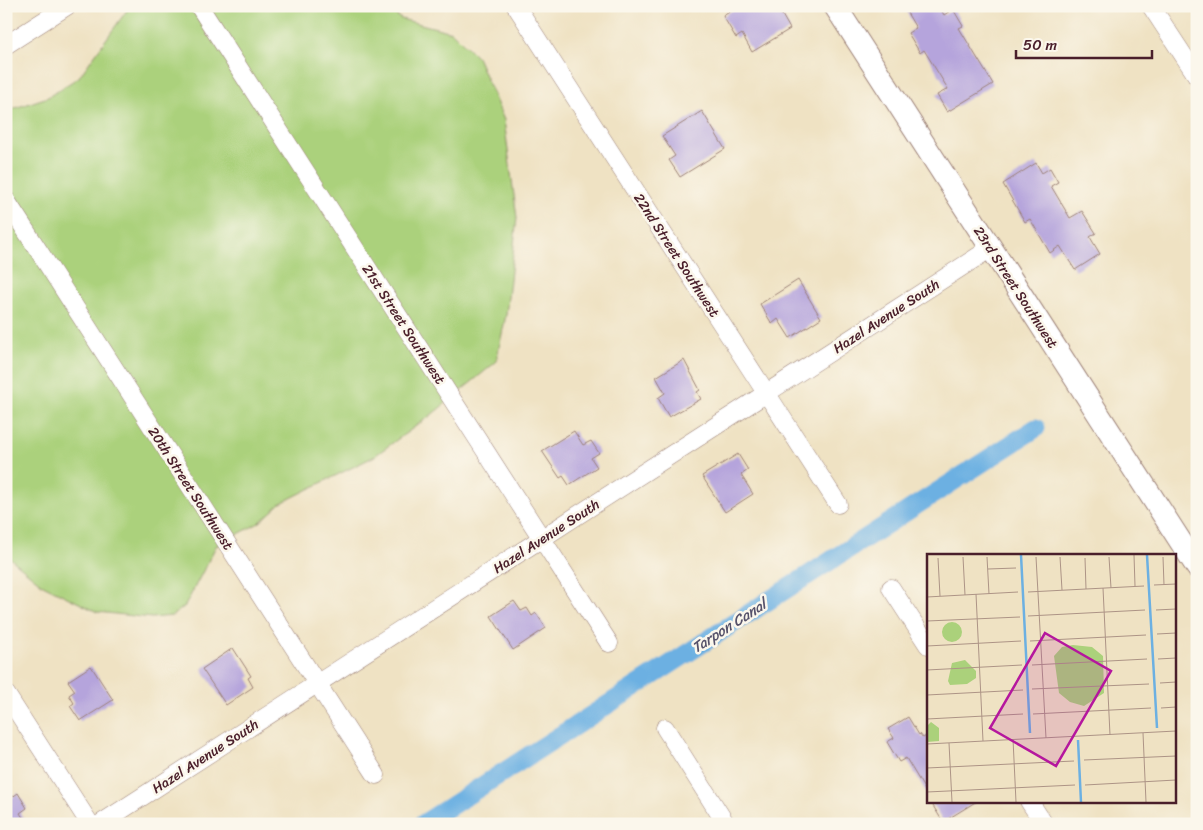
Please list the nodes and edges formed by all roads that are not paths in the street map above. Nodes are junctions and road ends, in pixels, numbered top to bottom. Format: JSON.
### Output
{"nodes":[{"id":1,"x":67,"y":6,"type":"edge"},
{"id":2,"x":199,"y":6,"type":"edge"},
{"id":3,"x":516,"y":6,"type":"edge"},
{"id":4,"x":835,"y":6,"type":"edge"},
{"id":5,"x":1151,"y":6,"type":"edge"},
{"id":6,"x":6,"y":45,"type":"edge"},
{"id":7,"x":1197,"y":76,"type":"edge"},
{"id":8,"x":6,"y":200,"type":"edge"},
{"id":9,"x":991,"y":248,"type":"junction"},
{"id":10,"x":766,"y":394,"type":"junction"},
{"id":11,"x":838,"y":504,"type":"dead end"},
{"id":12,"x":542,"y":538,"type":"junction"},
{"id":13,"x":1191,"y":544,"type":"edge"},
{"id":14,"x":1197,"y":567,"type":"edge"},
{"id":15,"x":891,"y":588,"type":"dead end"},
{"id":16,"x":609,"y":643,"type":"dead end"},
{"id":17,"x":927,"y":644,"type":"edge"},
{"id":18,"x":318,"y":683,"type":"junction"},
{"id":19,"x":6,"y":694,"type":"edge"},
{"id":20,"x":665,"y":728,"type":"dead end"},
{"id":21,"x":376,"y":775,"type":"dead end"},
{"id":22,"x":1030,"y":802,"type":"edge"},
{"id":23,"x":90,"y":824,"type":"edge"},
{"id":24,"x":100,"y":824,"type":"edge"},
{"id":25,"x":726,"y":824,"type":"edge"},
{"id":26,"x":1044,"y":824,"type":"edge"}],
"edges":[{"from":1,"to":6,"type":"street"},
{"from":2,"to":12,"type":"street","name":"21st Street Southwest"},
{"from":3,"to":10,"type":"street","name":"22nd Street Southwest"},
{"from":4,"to":9,"type":"street","name":"23rd Street Southwest"},
{"from":5,"to":7,"type":"street"},
{"from":8,"to":18,"type":"street","name":"20th Street Southwest"},
{"from":9,"to":10,"type":"street","name":"Hazel Avenue South"},
{"from":9,"to":13,"type":"street","name":"23rd Street Southwest"},
{"from":10,"to":11,"type":"street","name":"22nd Street Southwest"},
{"from":10,"to":12,"type":"street","name":"Hazel Avenue South"},
{"from":12,"to":16,"type":"street","name":"21st Street Southwest"},
{"from":12,"to":18,"type":"street","name":"Hazel Avenue South"},
{"from":13,"to":14,"type":"street","name":"23rd Street Southwest"},
{"from":15,"to":17,"type":"street"},
{"from":18,"to":21,"type":"street","name":"20th Street Southwest"},
{"from":18,"to":24,"type":"street","name":"Hazel Avenue South"},
{"from":19,"to":23,"type":"street"},
{"from":20,"to":25,"type":"street"},
{"from":22,"to":26,"type":"street"}]}
